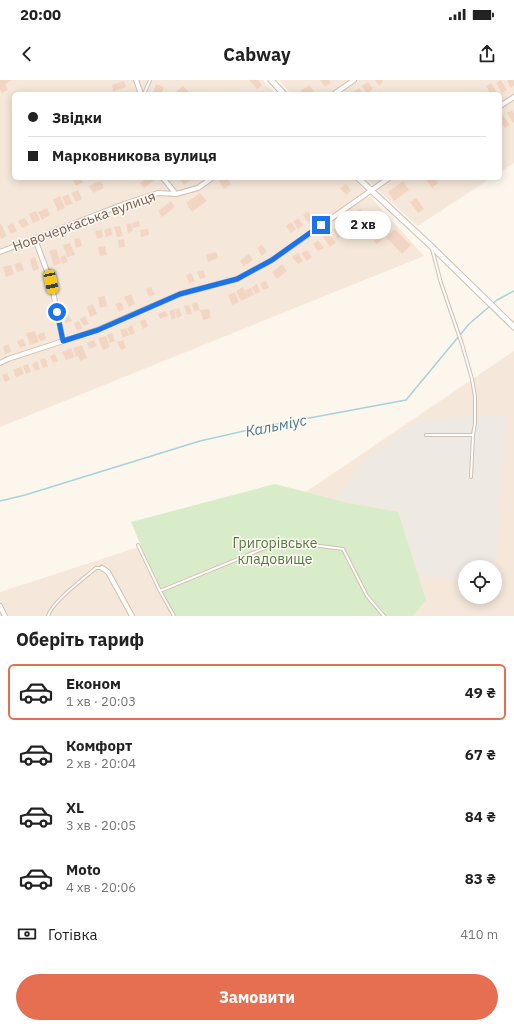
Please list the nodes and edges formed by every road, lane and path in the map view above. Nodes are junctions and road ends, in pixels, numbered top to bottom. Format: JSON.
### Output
{"nodes":[{"id":1,"x":136,"y":80,"type":"edge"},
{"id":2,"x":150,"y":80,"type":"edge"},
{"id":3,"x":271,"y":80,"type":"edge"},
{"id":4,"x":354,"y":80,"type":"edge"},
{"id":5,"x":141,"y":92,"type":"edge"},
{"id":6,"x":143,"y":92,"type":"edge"},
{"id":7,"x":282,"y":92,"type":"edge"},
{"id":8,"x":337,"y":92,"type":"edge"},
{"id":9,"x":514,"y":97,"type":"edge"},
{"id":10,"x":502,"y":105,"type":"edge"},
{"id":11,"x":165,"y":180,"type":"edge"},
{"id":12,"x":209,"y":180,"type":"edge"},
{"id":13,"x":360,"y":180,"type":"edge"},
{"id":14,"x":386,"y":180,"type":"edge"},
{"id":15,"x":370,"y":190,"type":"junction"},
{"id":16,"x":176,"y":194,"type":"junction"},
{"id":17,"x":35,"y":238,"type":"junction"},
{"id":18,"x":431,"y":246,"type":"junction"},
{"id":19,"x":0,"y":252,"type":"edge"},
{"id":20,"x":514,"y":327,"type":"edge"},
{"id":21,"x":63,"y":341,"type":"junction"},
{"id":22,"x":0,"y":363,"type":"edge"},
{"id":23,"x":426,"y":435,"type":"dead end"},
{"id":24,"x":473,"y":435,"type":"junction"},
{"id":25,"x":471,"y":477,"type":"dead end"},
{"id":26,"x":138,"y":545,"type":"dead end"},
{"id":27,"x":102,"y":568,"type":"joint"},
{"id":28,"x":160,"y":591,"type":"junction"},
{"id":29,"x":0,"y":606,"type":"edge"},
{"id":30,"x":4,"y":616,"type":"edge"},
{"id":31,"x":48,"y":616,"type":"edge"},
{"id":32,"x":132,"y":616,"type":"edge"},
{"id":33,"x":174,"y":616,"type":"edge"},
{"id":34,"x":384,"y":616,"type":"edge"}],
"edges":[{"from":1,"to":5,"type":"street"},
{"from":2,"to":6,"type":"lane"},
{"from":3,"to":7,"type":"street"},
{"from":4,"to":8,"type":"street"},
{"from":9,"to":10,"type":"street"},
{"from":11,"to":16,"type":"street"},
{"from":12,"to":16,"type":"street","name":"Новочеркаська вулиця"},
{"from":13,"to":15,"type":"street"},
{"from":14,"to":15,"type":"street"},
{"from":15,"to":18,"type":"street"},
{"from":15,"to":21,"type":"street"},
{"from":16,"to":17,"type":"street","name":"Новочеркаська вулиця"},
{"from":17,"to":19,"type":"street","name":"Новочеркаська вулиця"},
{"from":17,"to":21,"type":"street"},
{"from":18,"to":20,"type":"street"},
{"from":18,"to":24,"type":"lane"},
{"from":21,"to":22,"type":"street"},
{"from":23,"to":24,"type":"lane"},
{"from":24,"to":25,"type":"lane"},
{"from":26,"to":28,"type":"lane"},
{"from":27,"to":31,"type":"lane"},
{"from":27,"to":32,"type":"street"},
{"from":28,"to":33,"type":"lane"},
{"from":28,"to":34,"type":"lane"},
{"from":29,"to":30,"type":"street"}]}
